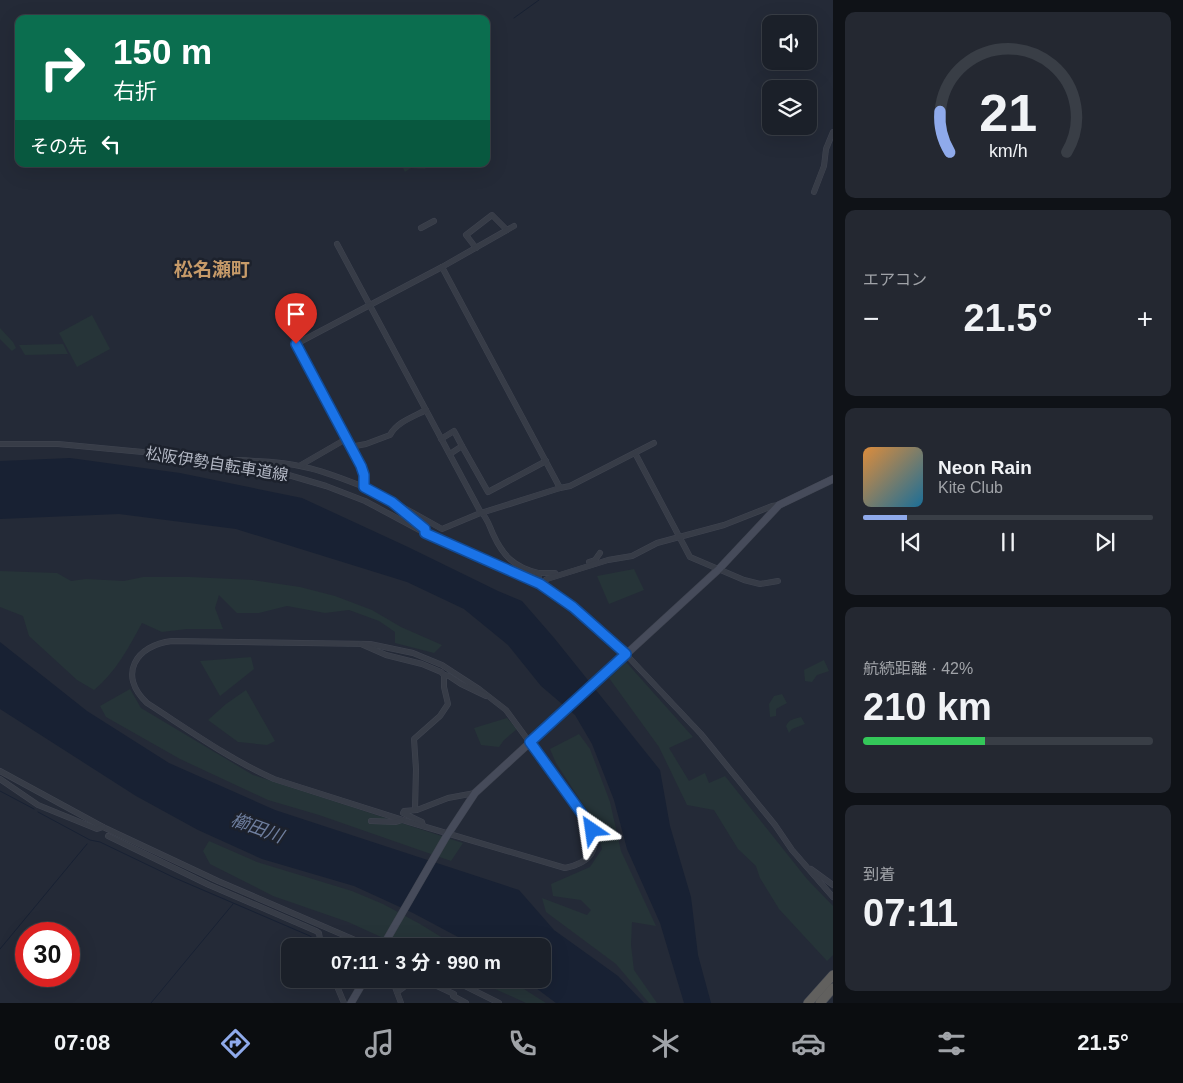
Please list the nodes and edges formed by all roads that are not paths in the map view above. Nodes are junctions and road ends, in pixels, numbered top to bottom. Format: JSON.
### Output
{"nodes":[{"id":1,"x":833,"y":132,"type":"edge"},
{"id":2,"x":814,"y":192,"type":"dead end"},
{"id":3,"x":434,"y":221,"type":"dead end"},
{"id":4,"x":514,"y":226,"type":"dead end"},
{"id":5,"x":421,"y":228,"type":"dead end"},
{"id":6,"x":507,"y":230,"type":"junction"},
{"id":7,"x":337,"y":244,"type":"dead end"},
{"id":8,"x":476,"y":248,"type":"junction"},
{"id":9,"x":442,"y":267,"type":"junction"},
{"id":10,"x":369,"y":306,"type":"junction"},
{"id":11,"x":426,"y":410,"type":"junction"},
{"id":12,"x":346,"y":439,"type":"junction"},
{"id":13,"x":440,"y":439,"type":"junction"},
{"id":14,"x":654,"y":443,"type":"dead end"},
{"id":15,"x":0,"y":444,"type":"edge"},
{"id":16,"x":462,"y":446,"type":"junction"},
{"id":17,"x":350,"y":447,"type":"junction"},
{"id":18,"x":635,"y":453,"type":"junction"},
{"id":19,"x":450,"y":454,"type":"junction"},
{"id":20,"x":546,"y":461,"type":"junction"},
{"id":21,"x":224,"y":462,"type":"junction"},
{"id":22,"x":301,"y":465,"type":"junction"},
{"id":23,"x":833,"y":480,"type":"edge"},
{"id":24,"x":364,"y":487,"type":"junction"},
{"id":25,"x":560,"y":488,"type":"junction"},
{"id":26,"x":392,"y":502,"type":"junction"},
{"id":27,"x":778,"y":505,"type":"junction"},
{"id":28,"x":482,"y":512,"type":"junction"},
{"id":29,"x":425,"y":533,"type":"junction"},
{"id":30,"x":680,"y":536,"type":"junction"},
{"id":31,"x":600,"y":553,"type":"dead end"},
{"id":32,"x":584,"y":566,"type":"junction"},
{"id":33,"x":720,"y":569,"type":"junction"},
{"id":34,"x":538,"y":573,"type":"junction"},
{"id":35,"x":778,"y":581,"type":"dead end"},
{"id":36,"x":540,"y":584,"type":"junction"},
{"id":37,"x":360,"y":643,"type":"junction"},
{"id":38,"x":625,"y":656,"type":"junction"},
{"id":39,"x":444,"y":675,"type":"junction"},
{"id":40,"x":493,"y":698,"type":"junction"},
{"id":41,"x":531,"y":741,"type":"junction"},
{"id":42,"x":0,"y":771,"type":"edge"},
{"id":43,"x":0,"y":779,"type":"edge"},
{"id":44,"x":476,"y":793,"type":"junction"},
{"id":45,"x":415,"y":809,"type":"junction"},
{"id":46,"x":402,"y":820,"type":"junction"},
{"id":47,"x":372,"y":821,"type":"dead end"},
{"id":48,"x":423,"y":826,"type":"junction"},
{"id":49,"x":102,"y":827,"type":"junction"},
{"id":50,"x":448,"y":835,"type":"junction"},
{"id":51,"x":108,"y":836,"type":"dead end"},
{"id":52,"x":804,"y":864,"type":"junction"},
{"id":53,"x":833,"y":885,"type":"edge"},
{"id":54,"x":833,"y":897,"type":"edge"},
{"id":55,"x":320,"y":938,"type":"edge"},
{"id":56,"x":350,"y":938,"type":"edge"},
{"id":57,"x":388,"y":938,"type":"edge"},
{"id":58,"x":833,"y":974,"type":"edge"},
{"id":59,"x":338,"y":988,"type":"edge"},
{"id":60,"x":360,"y":988,"type":"edge"},
{"id":61,"x":396,"y":988,"type":"edge"},
{"id":62,"x":404,"y":988,"type":"edge"},
{"id":63,"x":441,"y":988,"type":"edge"},
{"id":64,"x":469,"y":988,"type":"edge"},
{"id":65,"x":833,"y":988,"type":"edge"},
{"id":66,"x":398,"y":992,"type":"junction"},
{"id":67,"x":344,"y":1003,"type":"edge"},
{"id":68,"x":351,"y":1003,"type":"edge"},
{"id":69,"x":402,"y":1003,"type":"edge"},
{"id":70,"x":466,"y":1003,"type":"edge"},
{"id":71,"x":499,"y":1003,"type":"edge"},
{"id":72,"x":808,"y":1003,"type":"edge"},
{"id":73,"x":820,"y":1003,"type":"edge"}],
"edges":[{"from":1,"to":2,"type":"street"},
{"from":3,"to":5,"type":"street"},
{"from":4,"to":6,"type":"street"},
{"from":6,"to":8,"type":"street"},
{"from":6,"to":8,"type":"street"},
{"from":7,"to":10,"type":"street"},
{"from":8,"to":9,"type":"street"},
{"from":9,"to":10,"type":"street"},
{"from":9,"to":20,"type":"street"},
{"from":10,"to":11,"type":"street"},
{"from":10,"to":12,"type":"street"},
{"from":11,"to":13,"type":"street"},
{"from":11,"to":17,"type":"street"},
{"from":12,"to":17,"type":"street"},
{"from":12,"to":22,"type":"street"},
{"from":13,"to":16,"type":"street"},
{"from":13,"to":19,"type":"street"},
{"from":14,"to":18,"type":"street"},
{"from":15,"to":21,"type":"street","name":"松阪伊勢自転車道線"},
{"from":16,"to":19,"type":"street"},
{"from":16,"to":20,"type":"street"},
{"from":17,"to":24,"type":"street"},
{"from":18,"to":25,"type":"street"},
{"from":18,"to":30,"type":"street"},
{"from":19,"to":28,"type":"street"},
{"from":20,"to":25,"type":"street"},
{"from":21,"to":22,"type":"street"},
{"from":21,"to":29,"type":"street","name":"松阪伊勢自転車道線"},
{"from":22,"to":24,"type":"street"},
{"from":23,"to":27,"type":"main road"},
{"from":24,"to":26,"type":"street"},
{"from":25,"to":28,"type":"street"},
{"from":26,"to":28,"type":"street"},
{"from":26,"to":29,"type":"street"},
{"from":27,"to":30,"type":"street"},
{"from":27,"to":33,"type":"main road"},
{"from":28,"to":34,"type":"street"},
{"from":29,"to":36,"type":"street","name":"松阪伊勢自転車道線"},
{"from":30,"to":32,"type":"street"},
{"from":30,"to":33,"type":"street"},
{"from":31,"to":32,"type":"street"},
{"from":32,"to":34,"type":"street"},
{"from":32,"to":36,"type":"street"},
{"from":33,"to":35,"type":"street"},
{"from":33,"to":38,"type":"main road"},
{"from":34,"to":36,"type":"street"},
{"from":36,"to":38,"type":"street","name":"松阪伊勢自転車道線"},
{"from":37,"to":39,"type":"street"},
{"from":37,"to":40,"type":"street"},
{"from":37,"to":46,"type":"street"},
{"from":38,"to":41,"type":"main road"},
{"from":38,"to":52,"type":"street","name":"松阪伊勢自転車道線"},
{"from":39,"to":40,"type":"street"},
{"from":39,"to":45,"type":"street"},
{"from":40,"to":41,"type":"street"},
{"from":41,"to":44,"type":"main road"},
{"from":41,"to":50,"type":"street"},
{"from":42,"to":49,"type":"street"},
{"from":43,"to":49,"type":"street"},
{"from":44,"to":45,"type":"street"},
{"from":44,"to":50,"type":"main road"},
{"from":45,"to":48,"type":"street"},
{"from":46,"to":47,"type":"street"},
{"from":46,"to":48,"type":"street"},
{"from":48,"to":50,"type":"street"},
{"from":49,"to":56,"type":"street"},
{"from":50,"to":57,"type":"main road"},
{"from":51,"to":55,"type":"street"},
{"from":52,"to":53,"type":"street"},
{"from":52,"to":54,"type":"street"},
{"from":58,"to":72,"type":"highway"},
{"from":59,"to":67,"type":"street"},
{"from":60,"to":68,"type":"main road"},
{"from":61,"to":66,"type":"street"},
{"from":62,"to":66,"type":"street"},
{"from":63,"to":70,"type":"street"},
{"from":64,"to":71,"type":"street"},
{"from":65,"to":73,"type":"highway"},
{"from":66,"to":69,"type":"street"}]}
